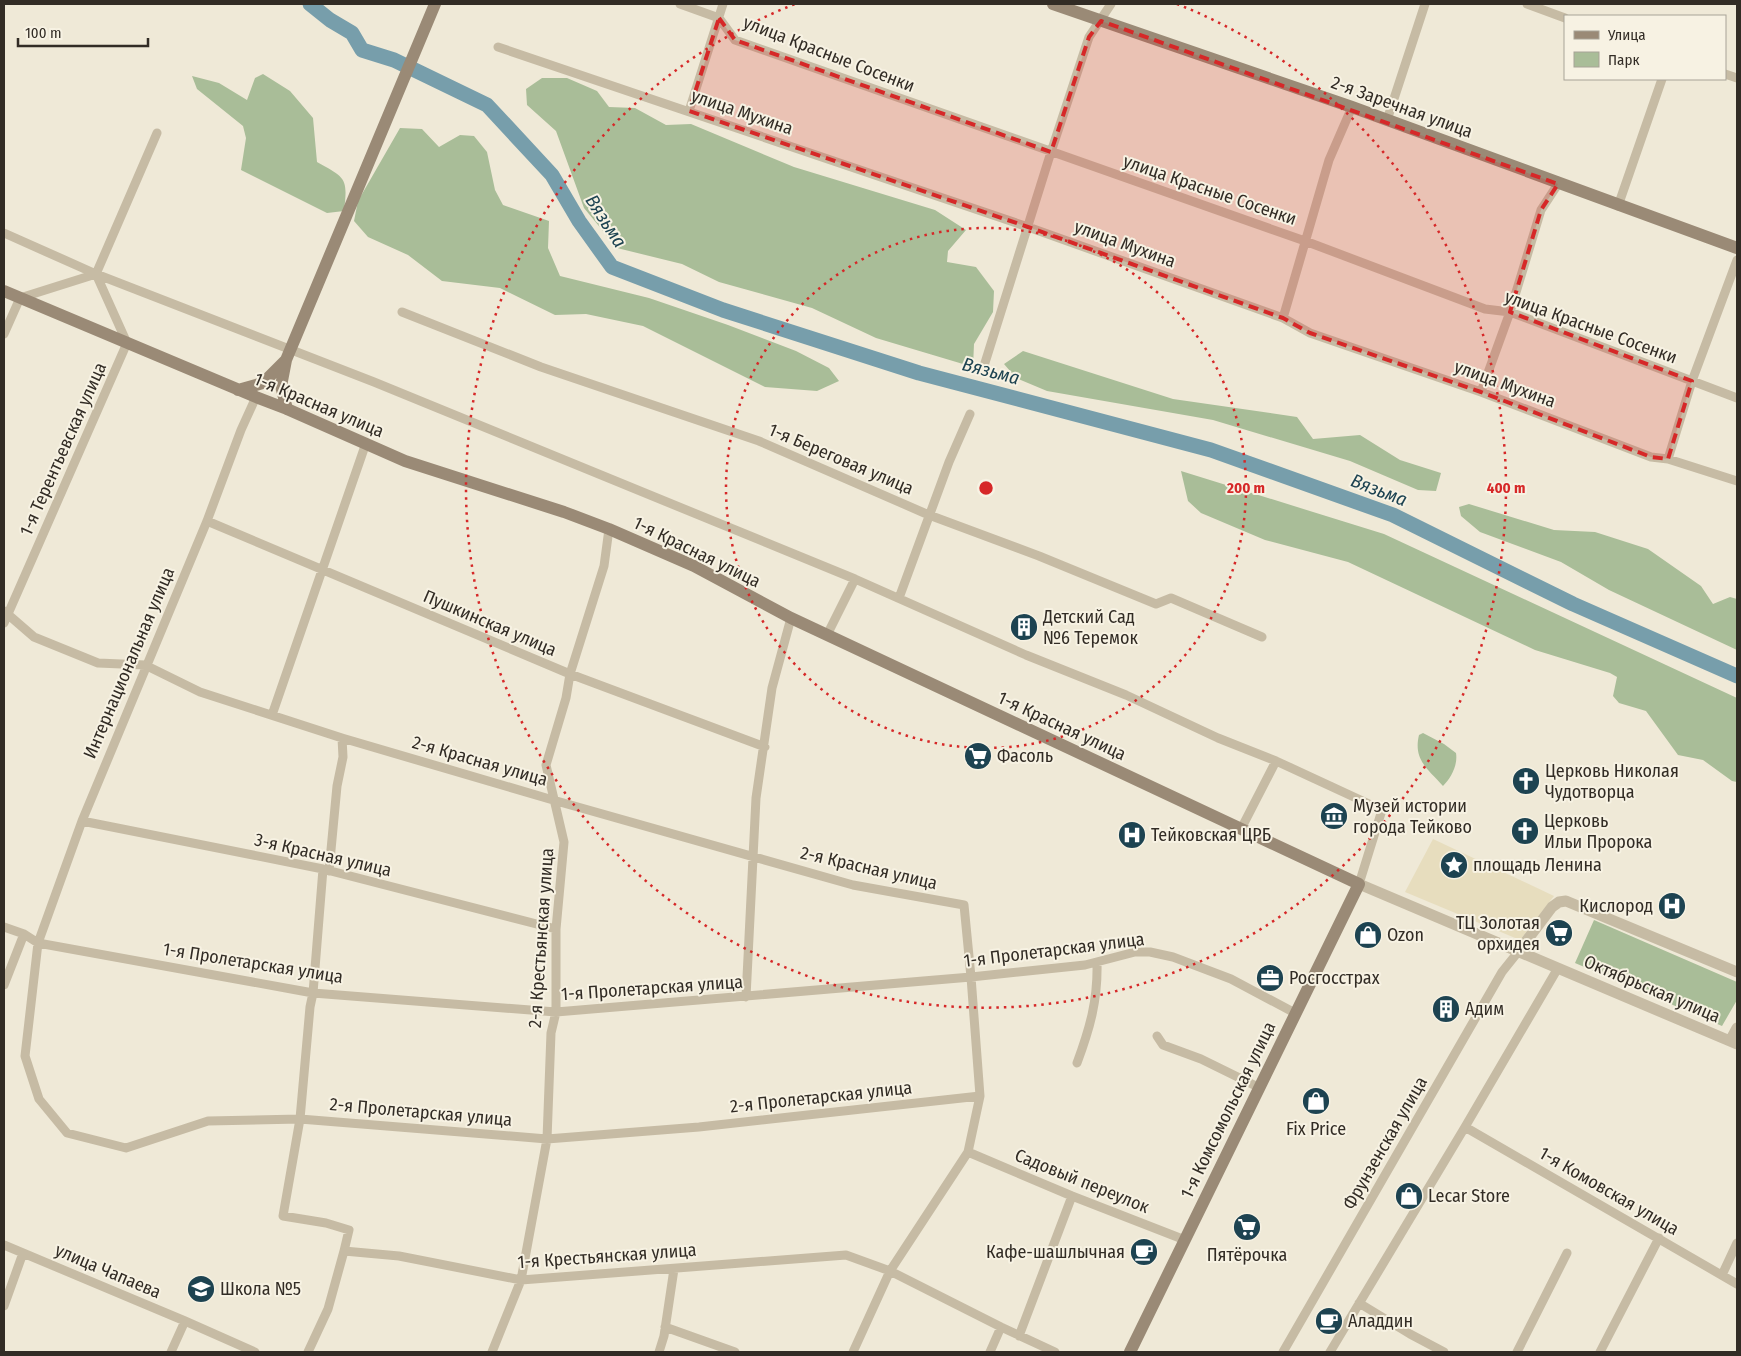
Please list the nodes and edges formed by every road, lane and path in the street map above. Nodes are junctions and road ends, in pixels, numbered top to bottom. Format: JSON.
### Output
{"nodes":[{"id":1,"x":435,"y":4,"type":"edge"},
{"id":2,"x":680,"y":4,"type":"edge"},
{"id":3,"x":723,"y":4,"type":"edge"},
{"id":4,"x":1054,"y":4,"type":"edge"},
{"id":5,"x":1111,"y":4,"type":"edge"},
{"id":6,"x":1426,"y":4,"type":"edge"},
{"id":7,"x":1527,"y":4,"type":"edge"},
{"id":8,"x":719,"y":18,"type":"junction"},
{"id":9,"x":1564,"y":18,"type":"edge"},
{"id":10,"x":1101,"y":21,"type":"junction"},
{"id":11,"x":498,"y":47,"type":"dead end"},
{"id":12,"x":1662,"y":80,"type":"edge"},
{"id":13,"x":1352,"y":107,"type":"junction"},
{"id":14,"x":689,"y":111,"type":"junction"},
{"id":15,"x":1387,"y":120,"type":"junction"},
{"id":16,"x":157,"y":133,"type":"dead end"},
{"id":17,"x":1051,"y":152,"type":"junction"},
{"id":18,"x":1558,"y":184,"type":"junction"},
{"id":19,"x":1618,"y":206,"type":"junction"},
{"id":20,"x":1028,"y":227,"type":"junction"},
{"id":21,"x":4,"y":233,"type":"edge"},
{"id":22,"x":1305,"y":241,"type":"junction"},
{"id":23,"x":1737,"y":248,"type":"edge"},
{"id":24,"x":1737,"y":260,"type":"edge"},
{"id":25,"x":96,"y":274,"type":"junction"},
{"id":26,"x":4,"y":291,"type":"edge"},
{"id":27,"x":20,"y":298,"type":"junction"},
{"id":28,"x":402,"y":312,"type":"dead end"},
{"id":29,"x":1510,"y":312,"type":"junction"},
{"id":30,"x":1283,"y":318,"type":"junction"},
{"id":31,"x":4,"y":334,"type":"edge"},
{"id":32,"x":127,"y":343,"type":"junction"},
{"id":33,"x":287,"y":355,"type":"junction"},
{"id":34,"x":984,"y":366,"type":"dead end"},
{"id":35,"x":1692,"y":381,"type":"junction"},
{"id":36,"x":238,"y":390,"type":"junction"},
{"id":37,"x":1481,"y":392,"type":"junction"},
{"id":38,"x":256,"y":398,"type":"junction"},
{"id":39,"x":1737,"y":398,"type":"edge"},
{"id":40,"x":287,"y":409,"type":"junction"},
{"id":41,"x":970,"y":414,"type":"dead end"},
{"id":42,"x":366,"y":443,"type":"junction"},
{"id":43,"x":1668,"y":459,"type":"junction"},
{"id":44,"x":1737,"y":481,"type":"edge"},
{"id":45,"x":930,"y":515,"type":"junction"},
{"id":46,"x":207,"y":521,"type":"junction"},
{"id":47,"x":609,"y":529,"type":"junction"},
{"id":48,"x":322,"y":569,"type":"junction"},
{"id":49,"x":855,"y":579,"type":"junction"},
{"id":50,"x":898,"y":598,"type":"junction"},
{"id":51,"x":6,"y":612,"type":"edge"},
{"id":52,"x":791,"y":618,"type":"junction"},
{"id":53,"x":4,"y":623,"type":"edge"},
{"id":54,"x":828,"y":635,"type":"junction"},
{"id":55,"x":1262,"y":637,"type":"dead end"},
{"id":56,"x":145,"y":665,"type":"junction"},
{"id":57,"x":570,"y":674,"type":"junction"},
{"id":58,"x":272,"y":715,"type":"junction"},
{"id":59,"x":342,"y":738,"type":"junction"},
{"id":60,"x":765,"y":747,"type":"junction"},
{"id":61,"x":1276,"y":761,"type":"junction"},
{"id":62,"x":553,"y":800,"type":"junction"},
{"id":63,"x":82,"y":821,"type":"junction"},
{"id":64,"x":1241,"y":829,"type":"junction"},
{"id":65,"x":753,"y":857,"type":"junction"},
{"id":66,"x":326,"y":870,"type":"junction"},
{"id":67,"x":1359,"y":884,"type":"junction"},
{"id":68,"x":4,"y":927,"type":"edge"},
{"id":69,"x":556,"y":929,"type":"junction"},
{"id":70,"x":24,"y":934,"type":"junction"},
{"id":71,"x":38,"y":943,"type":"junction"},
{"id":72,"x":1518,"y":952,"type":"junction"},
{"id":73,"x":1097,"y":962,"type":"junction"},
{"id":74,"x":1558,"y":968,"type":"junction"},
{"id":75,"x":1737,"y":972,"type":"edge"},
{"id":76,"x":971,"y":977,"type":"junction"},
{"id":77,"x":4,"y":985,"type":"edge"},
{"id":78,"x":313,"y":993,"type":"junction"},
{"id":79,"x":746,"y":997,"type":"junction"},
{"id":80,"x":556,"y":1012,"type":"junction"},
{"id":81,"x":1295,"y":1013,"type":"junction"},
{"id":82,"x":1737,"y":1028,"type":"edge"},
{"id":83,"x":1158,"y":1036,"type":"dead end"},
{"id":84,"x":1734,"y":1043,"type":"edge"},
{"id":85,"x":1077,"y":1063,"type":"dead end"},
{"id":86,"x":1258,"y":1087,"type":"junction"},
{"id":87,"x":980,"y":1096,"type":"junction"},
{"id":88,"x":300,"y":1119,"type":"junction"},
{"id":89,"x":1465,"y":1127,"type":"junction"},
{"id":90,"x":547,"y":1139,"type":"junction"},
{"id":91,"x":968,"y":1152,"type":"junction"},
{"id":92,"x":1072,"y":1196,"type":"junction"},
{"id":93,"x":1659,"y":1238,"type":"junction"},
{"id":94,"x":1185,"y":1240,"type":"junction"},
{"id":95,"x":1737,"y":1243,"type":"edge"},
{"id":96,"x":4,"y":1245,"type":"edge"},
{"id":97,"x":344,"y":1251,"type":"junction"},
{"id":98,"x":23,"y":1253,"type":"junction"},
{"id":99,"x":1568,"y":1253,"type":"dead end"},
{"id":100,"x":674,"y":1269,"type":"junction"},
{"id":101,"x":890,"y":1271,"type":"junction"},
{"id":102,"x":1722,"y":1275,"type":"junction"},
{"id":103,"x":521,"y":1280,"type":"junction"},
{"id":104,"x":1737,"y":1284,"type":"edge"},
{"id":105,"x":1359,"y":1303,"type":"junction"},
{"id":106,"x":4,"y":1306,"type":"edge"},
{"id":107,"x":185,"y":1321,"type":"junction"},
{"id":108,"x":666,"y":1327,"type":"junction"},
{"id":109,"x":1001,"y":1328,"type":"junction"},
{"id":110,"x":1019,"y":1336,"type":"junction"},
{"id":111,"x":171,"y":1352,"type":"edge"},
{"id":112,"x":254,"y":1352,"type":"edge"},
{"id":113,"x":308,"y":1352,"type":"edge"},
{"id":114,"x":492,"y":1352,"type":"edge"},
{"id":115,"x":659,"y":1352,"type":"edge"},
{"id":116,"x":735,"y":1352,"type":"edge"},
{"id":117,"x":853,"y":1352,"type":"edge"},
{"id":118,"x":990,"y":1352,"type":"edge"},
{"id":119,"x":1055,"y":1352,"type":"edge"},
{"id":120,"x":1130,"y":1352,"type":"edge"},
{"id":121,"x":1283,"y":1352,"type":"edge"},
{"id":122,"x":1330,"y":1352,"type":"edge"},
{"id":123,"x":1444,"y":1352,"type":"edge"},
{"id":124,"x":1517,"y":1352,"type":"edge"},
{"id":125,"x":1600,"y":1352,"type":"edge"}],
"edges":[{"from":1,"to":33,"type":"main road"},
{"from":2,"to":8,"type":"street","name":"улица Красные Сосенки"},
{"from":3,"to":8,"type":"street"},
{"from":4,"to":10,"type":"main road","name":"2-я Заречная улица"},
{"from":5,"to":10,"type":"street"},
{"from":6,"to":15,"type":"street"},
{"from":7,"to":9,"type":"street"},
{"from":8,"to":14,"type":"street"},
{"from":8,"to":17,"type":"street","name":"улица Красные Сосенки"},
{"from":10,"to":13,"type":"main road","name":"2-я Заречная улица"},
{"from":10,"to":17,"type":"street"},
{"from":11,"to":14,"type":"street","name":"улица Мухина"},
{"from":12,"to":19,"type":"street"},
{"from":13,"to":15,"type":"main road","name":"2-я Заречная улица"},
{"from":13,"to":22,"type":"street"},
{"from":14,"to":20,"type":"street","name":"улица Мухина"},
{"from":15,"to":18,"type":"main road","name":"2-я Заречная улица"},
{"from":16,"to":25,"type":"street"},
{"from":17,"to":20,"type":"street"},
{"from":17,"to":22,"type":"street","name":"улица Красные Сосенки"},
{"from":18,"to":19,"type":"main road","name":"2-я Заречная улица"},
{"from":18,"to":29,"type":"street"},
{"from":19,"to":23,"type":"main road","name":"2-я Заречная улица"},
{"from":20,"to":30,"type":"street","name":"улица Мухина"},
{"from":20,"to":34,"type":"street"},
{"from":21,"to":25,"type":"street"},
{"from":22,"to":29,"type":"street","name":"улица Красные Сосенки"},
{"from":22,"to":30,"type":"street"},
{"from":24,"to":35,"type":"street"},
{"from":25,"to":27,"type":"street"},
{"from":25,"to":32,"type":"street"},
{"from":25,"to":33,"type":"street"},
{"from":26,"to":27,"type":"main road","name":"1-я Красная улица"},
{"from":27,"to":31,"type":"street"},
{"from":27,"to":32,"type":"main road","name":"1-я Красная улица"},
{"from":28,"to":45,"type":"street","name":"1-я Береговая улица"},
{"from":29,"to":35,"type":"street","name":"улица Красные Сосенки"},
{"from":29,"to":37,"type":"street"},
{"from":30,"to":37,"type":"street","name":"улица Мухина"},
{"from":32,"to":36,"type":"main road","name":"1-я Красная улица"},
{"from":32,"to":51,"type":"street","name":"1-я Терентьевская улица"},
{"from":33,"to":36,"type":"main road"},
{"from":33,"to":40,"type":"main road"},
{"from":33,"to":49,"type":"street"},
{"from":35,"to":39,"type":"street","name":"улица Красные Сосенки"},
{"from":35,"to":43,"type":"street"},
{"from":36,"to":38,"type":"main road","name":"1-я Красная улица"},
{"from":37,"to":43,"type":"street","name":"улица Мухина"},
{"from":38,"to":40,"type":"main road","name":"1-я Красная улица"},
{"from":38,"to":46,"type":"street","name":"Интернациональная улица"},
{"from":40,"to":42,"type":"main road","name":"1-я Красная улица"},
{"from":41,"to":45,"type":"street"},
{"from":42,"to":47,"type":"main road","name":"1-я Красная улица"},
{"from":42,"to":48,"type":"street"},
{"from":43,"to":44,"type":"street","name":"улица Мухина"},
{"from":45,"to":50,"type":"street"},
{"from":45,"to":55,"type":"street","name":"1-я Береговая улица"},
{"from":46,"to":48,"type":"street","name":"Пушкинская улица"},
{"from":46,"to":56,"type":"street","name":"Интернациональная улица"},
{"from":47,"to":52,"type":"main road","name":"1-я Красная улица"},
{"from":47,"to":57,"type":"street","name":"2-я Крестьянская улица"},
{"from":48,"to":57,"type":"street","name":"Пушкинская улица"},
{"from":48,"to":58,"type":"street"},
{"from":49,"to":50,"type":"street"},
{"from":49,"to":54,"type":"street"},
{"from":50,"to":61,"type":"street"},
{"from":51,"to":53,"type":"street","name":"1-я Терентьевская улица"},
{"from":51,"to":56,"type":"street","name":"2-я Красная улица"},
{"from":52,"to":54,"type":"main road","name":"1-я Красная улица"},
{"from":52,"to":60,"type":"street"},
{"from":54,"to":64,"type":"main road","name":"1-я Красная улица"},
{"from":56,"to":58,"type":"street","name":"2-я Красная улица"},
{"from":56,"to":63,"type":"street","name":"Интернациональная улица"},
{"from":57,"to":60,"type":"street","name":"Пушкинская улица"},
{"from":57,"to":62,"type":"street","name":"2-я Крестьянская улица"},
{"from":58,"to":59,"type":"street","name":"2-я Красная улица"},
{"from":59,"to":62,"type":"street","name":"2-я Красная улица"},
{"from":59,"to":66,"type":"street"},
{"from":60,"to":65,"type":"street"},
{"from":61,"to":64,"type":"street"},
{"from":61,"to":67,"type":"street"},
{"from":62,"to":65,"type":"street","name":"2-я Красная улица"},
{"from":62,"to":69,"type":"street","name":"2-я Крестьянская улица"},
{"from":63,"to":66,"type":"street","name":"3-я Красная улица"},
{"from":63,"to":71,"type":"street","name":"Интернациональная улица"},
{"from":64,"to":67,"type":"main road","name":"1-я Красная улица"},
{"from":65,"to":76,"type":"street","name":"2-я Красная улица"},
{"from":65,"to":79,"type":"street"},
{"from":66,"to":69,"type":"street","name":"3-я Красная улица"},
{"from":66,"to":78,"type":"street"},
{"from":67,"to":72,"type":"street","name":"Октябрьская улица"},
{"from":67,"to":81,"type":"main road","name":"1-я Комсомольская улица"},
{"from":68,"to":70,"type":"street","name":"1-я Пролетарская улица"},
{"from":69,"to":80,"type":"street","name":"2-я Крестьянская улица"},
{"from":70,"to":71,"type":"street","name":"1-я Пролетарская улица"},
{"from":70,"to":77,"type":"street"},
{"from":71,"to":78,"type":"street","name":"1-я Пролетарская улица"},
{"from":71,"to":88,"type":"street","name":"2-я Пролетарская улица"},
{"from":72,"to":74,"type":"street","name":"Октябрьская улица"},
{"from":72,"to":75,"type":"street"},
{"from":72,"to":121,"type":"street","name":"Фрунзенская улица"},
{"from":73,"to":76,"type":"street","name":"1-я Пролетарская улица"},
{"from":73,"to":81,"type":"street","name":"1-я Пролетарская улица"},
{"from":73,"to":85,"type":"street"},
{"from":74,"to":84,"type":"street","name":"Октябрьская улица"},
{"from":74,"to":89,"type":"street"},
{"from":76,"to":79,"type":"street","name":"1-я Пролетарская улица"},
{"from":76,"to":87,"type":"street"},
{"from":78,"to":80,"type":"street","name":"1-я Пролетарская улица"},
{"from":78,"to":88,"type":"street"},
{"from":79,"to":80,"type":"street","name":"1-я Пролетарская улица"},
{"from":80,"to":90,"type":"street","name":"2-я Крестьянская улица"},
{"from":81,"to":86,"type":"main road","name":"1-я Комсомольская улица"},
{"from":82,"to":84,"type":"street"},
{"from":83,"to":86,"type":"street"},
{"from":86,"to":94,"type":"main road","name":"1-я Комсомольская улица"},
{"from":87,"to":90,"type":"street","name":"2-я Пролетарская улица"},
{"from":87,"to":91,"type":"street"},
{"from":88,"to":90,"type":"street","name":"2-я Пролетарская улица"},
{"from":88,"to":97,"type":"street"},
{"from":89,"to":93,"type":"street","name":"1-я Комовская улица"},
{"from":89,"to":105,"type":"street"},
{"from":90,"to":103,"type":"street","name":"2-я Крестьянская улица"},
{"from":91,"to":92,"type":"street","name":"Садовый переулок"},
{"from":91,"to":101,"type":"street"},
{"from":92,"to":94,"type":"street","name":"Садовый переулок"},
{"from":92,"to":110,"type":"street"},
{"from":93,"to":102,"type":"street","name":"1-я Комовская улица"},
{"from":93,"to":125,"type":"street"},
{"from":94,"to":120,"type":"main road","name":"1-я Комсомольская улица"},
{"from":95,"to":102,"type":"street"},
{"from":96,"to":98,"type":"street","name":"улица Чапаева"},
{"from":97,"to":103,"type":"street","name":"1-я Крестьянская улица"},
{"from":97,"to":113,"type":"street"},
{"from":98,"to":106,"type":"street"},
{"from":98,"to":107,"type":"street","name":"улица Чапаева"},
{"from":99,"to":124,"type":"street"},
{"from":100,"to":101,"type":"street","name":"1-я Крестьянская улица"},
{"from":100,"to":103,"type":"street","name":"1-я Крестьянская улица"},
{"from":100,"to":108,"type":"street"},
{"from":101,"to":109,"type":"street","name":"1-я Крестьянская улица"},
{"from":101,"to":117,"type":"street"},
{"from":102,"to":104,"type":"street","name":"1-я Комовская улица"},
{"from":103,"to":114,"type":"street","name":"2-я Крестьянская улица"},
{"from":105,"to":122,"type":"street"},
{"from":105,"to":123,"type":"street"},
{"from":107,"to":111,"type":"street"},
{"from":107,"to":112,"type":"street","name":"улица Чапаева"},
{"from":108,"to":115,"type":"street"},
{"from":108,"to":116,"type":"street"},
{"from":109,"to":110,"type":"street","name":"1-я Крестьянская улица"},
{"from":109,"to":118,"type":"street"},
{"from":110,"to":119,"type":"street","name":"1-я Крестьянская улица"}]}
